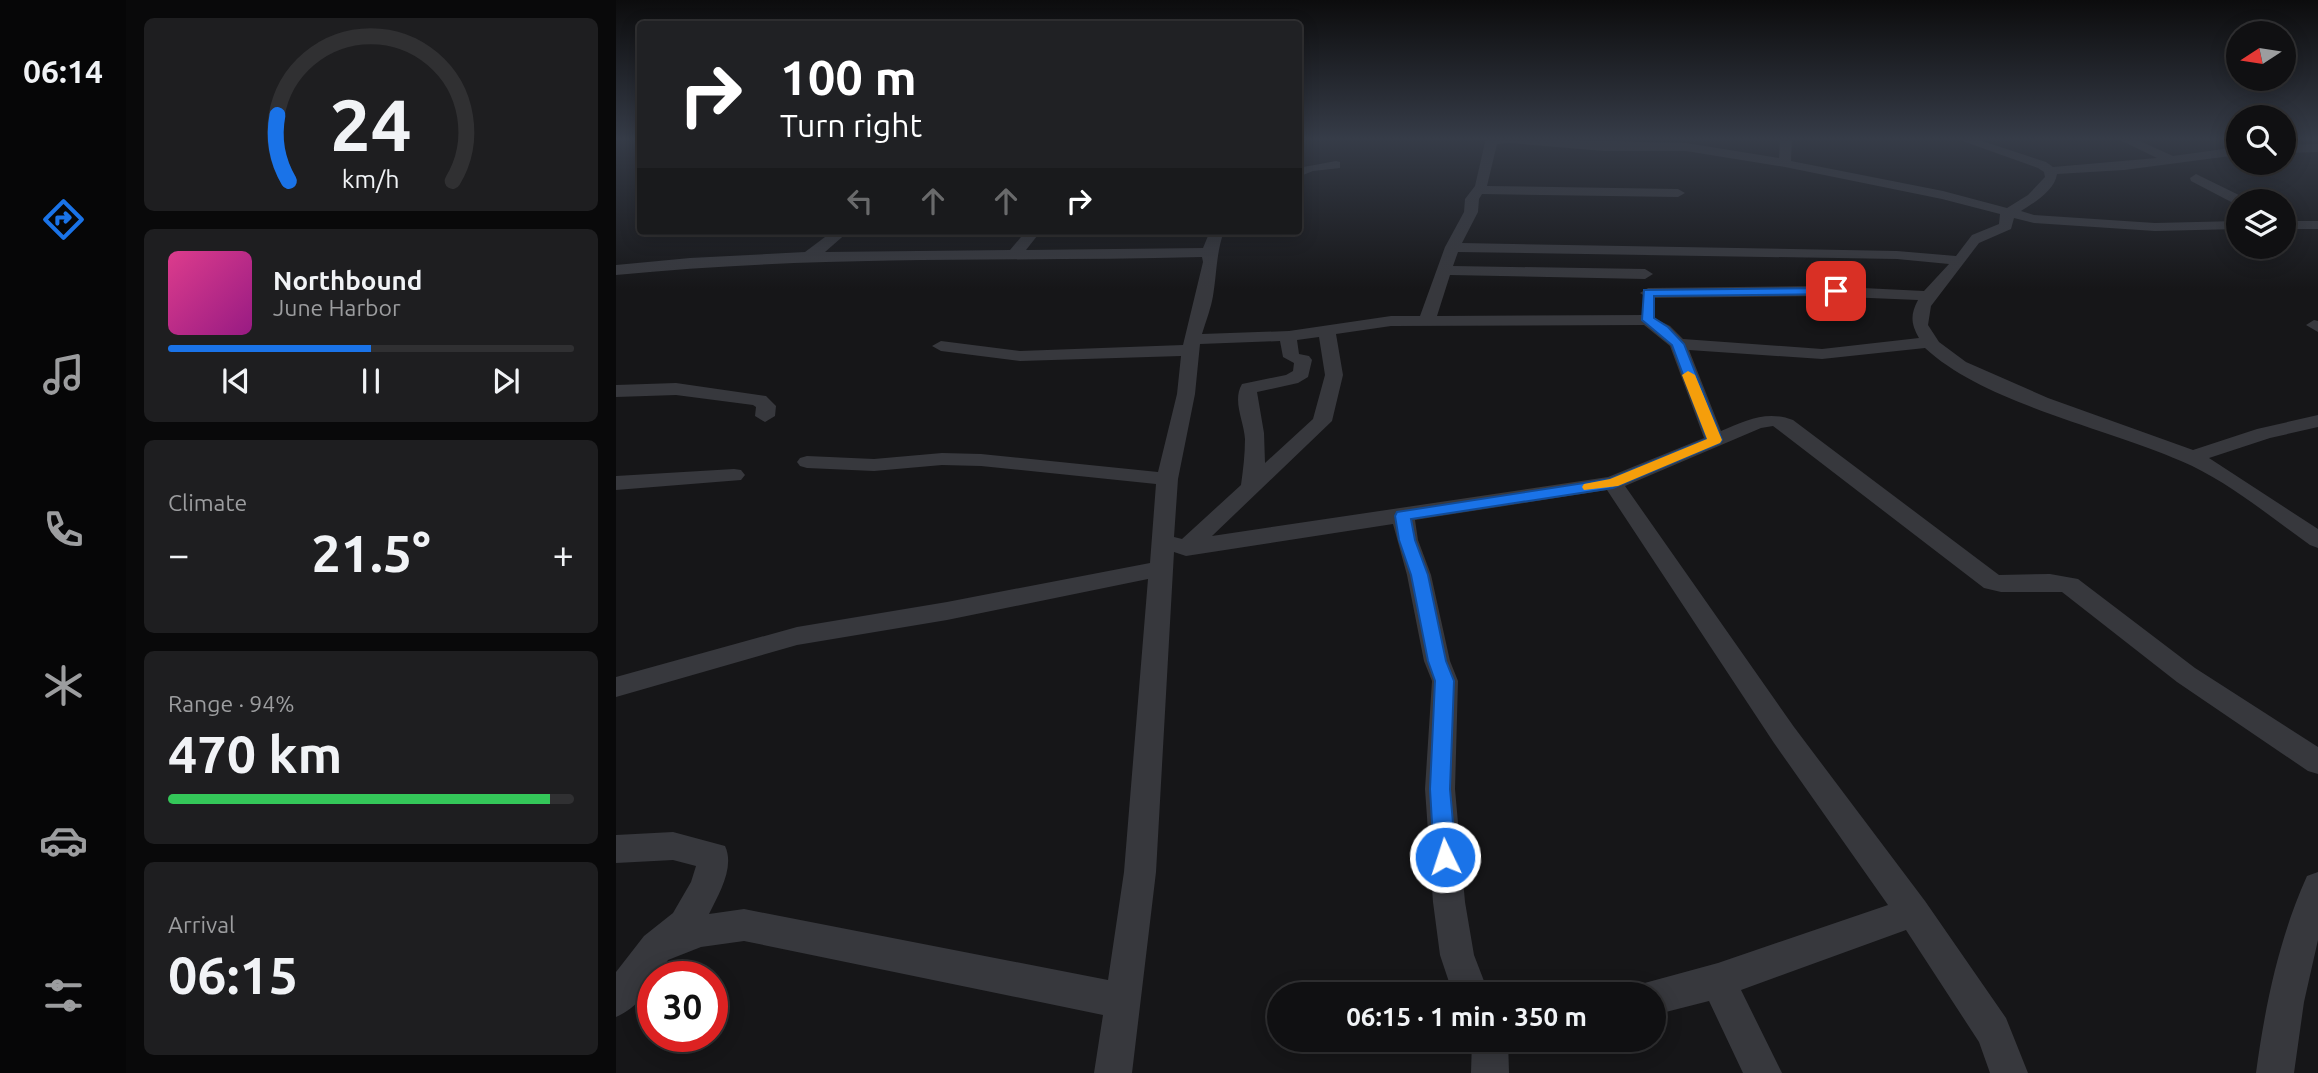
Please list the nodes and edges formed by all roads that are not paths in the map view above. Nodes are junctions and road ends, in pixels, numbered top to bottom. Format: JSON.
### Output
{"nodes":[{"id":1,"x":1907,"y":188,"type":"edge"},
{"id":2,"x":2042,"y":188,"type":"edge"},
{"id":3,"x":1478,"y":190,"type":"joint"},
{"id":4,"x":1678,"y":192,"type":"dead end"},
{"id":5,"x":2007,"y":214,"type":"junction"},
{"id":6,"x":2226,"y":225,"type":"edge"},
{"id":7,"x":2296,"y":225,"type":"edge"},
{"id":8,"x":2318,"y":225,"type":"edge"},
{"id":9,"x":837,"y":235,"type":"edge"},
{"id":10,"x":1031,"y":235,"type":"edge"},
{"id":11,"x":1213,"y":242,"type":"edge"},
{"id":12,"x":1452,"y":247,"type":"junction"},
{"id":13,"x":1638,"y":249,"type":"junction"},
{"id":14,"x":1015,"y":254,"type":"junction"},
{"id":15,"x":810,"y":256,"type":"junction"},
{"id":16,"x":1960,"y":261,"type":"junction"},
{"id":17,"x":616,"y":270,"type":"edge"},
{"id":18,"x":1444,"y":270,"type":"junction"},
{"id":19,"x":1645,"y":274,"type":"junction"},
{"id":20,"x":1648,"y":293,"type":"junction"},
{"id":21,"x":1928,"y":296,"type":"junction"},
{"id":22,"x":1427,"y":320,"type":"junction"},
{"id":23,"x":1648,"y":320,"type":"junction"},
{"id":24,"x":1327,"y":330,"type":"junction"},
{"id":25,"x":1289,"y":336,"type":"junction"},
{"id":26,"x":1928,"y":342,"type":"junction"},
{"id":27,"x":1678,"y":344,"type":"junction"},
{"id":28,"x":1192,"y":345,"type":"junction"},
{"id":29,"x":941,"y":346,"type":"dead end"},
{"id":30,"x":616,"y":391,"type":"edge"},
{"id":31,"x":765,"y":416,"type":"dead end"},
{"id":32,"x":2318,"y":421,"type":"edge"},
{"id":33,"x":1715,"y":440,"type":"junction"},
{"id":34,"x":2193,"y":457,"type":"junction"},
{"id":35,"x":807,"y":462,"type":"dead end"},
{"id":36,"x":734,"y":475,"type":"dead end"},
{"id":37,"x":1167,"y":479,"type":"junction"},
{"id":38,"x":616,"y":483,"type":"edge"},
{"id":39,"x":1613,"y":483,"type":"junction"},
{"id":40,"x":1251,"y":489,"type":"junction"},
{"id":41,"x":1403,"y":516,"type":"junction"},
{"id":42,"x":2318,"y":540,"type":"edge"},
{"id":43,"x":1174,"y":545,"type":"junction"},
{"id":44,"x":1159,"y":569,"type":"junction"},
{"id":45,"x":616,"y":687,"type":"edge"},
{"id":46,"x":2318,"y":762,"type":"edge"},
{"id":47,"x":616,"y":849,"type":"edge"},
{"id":48,"x":2318,"y":887,"type":"edge"},
{"id":49,"x":1913,"y":912,"type":"junction"},
{"id":50,"x":656,"y":948,"type":"junction"},
{"id":51,"x":1718,"y":981,"type":"junction"},
{"id":52,"x":1467,"y":982,"type":"edge"},
{"id":53,"x":1666,"y":994,"type":"edge"},
{"id":54,"x":616,"y":999,"type":"edge"},
{"id":55,"x":1122,"y":1001,"type":"junction"},
{"id":56,"x":1489,"y":1052,"type":"edge"},
{"id":57,"x":1113,"y":1073,"type":"edge"},
{"id":58,"x":1490,"y":1073,"type":"edge"},
{"id":59,"x":1763,"y":1073,"type":"edge"},
{"id":60,"x":2009,"y":1073,"type":"edge"},
{"id":61,"x":2274,"y":1073,"type":"edge"}],
"edges":[{"from":1,"to":5,"type":"street"},
{"from":2,"to":5,"type":"street"},
{"from":3,"to":4,"type":"street"},
{"from":3,"to":12,"type":"street"},
{"from":5,"to":6,"type":"street"},
{"from":5,"to":16,"type":"street"},
{"from":7,"to":8,"type":"street"},
{"from":9,"to":15,"type":"street"},
{"from":10,"to":14,"type":"street"},
{"from":11,"to":14,"type":"street"},
{"from":11,"to":28,"type":"street"},
{"from":12,"to":13,"type":"street"},
{"from":12,"to":18,"type":"street"},
{"from":13,"to":16,"type":"street"},
{"from":13,"to":19,"type":"street"},
{"from":14,"to":15,"type":"street"},
{"from":15,"to":17,"type":"street"},
{"from":16,"to":21,"type":"street"},
{"from":18,"to":19,"type":"street"},
{"from":18,"to":22,"type":"street"},
{"from":19,"to":20,"type":"street"},
{"from":20,"to":21,"type":"street"},
{"from":20,"to":23,"type":"street"},
{"from":21,"to":26,"type":"street"},
{"from":22,"to":23,"type":"street"},
{"from":22,"to":24,"type":"street"},
{"from":23,"to":27,"type":"street"},
{"from":24,"to":25,"type":"street"},
{"from":24,"to":40,"type":"street"},
{"from":25,"to":28,"type":"street"},
{"from":25,"to":40,"type":"street"},
{"from":26,"to":27,"type":"street"},
{"from":26,"to":34,"type":"street"},
{"from":27,"to":33,"type":"street"},
{"from":28,"to":29,"type":"street"},
{"from":28,"to":37,"type":"street"},
{"from":30,"to":31,"type":"street"},
{"from":32,"to":34,"type":"street"},
{"from":33,"to":39,"type":"street"},
{"from":33,"to":46,"type":"street"},
{"from":34,"to":42,"type":"street"},
{"from":35,"to":37,"type":"street"},
{"from":36,"to":38,"type":"street"},
{"from":37,"to":43,"type":"street"},
{"from":39,"to":41,"type":"street"},
{"from":39,"to":49,"type":"street"},
{"from":40,"to":43,"type":"street"},
{"from":41,"to":43,"type":"street"},
{"from":41,"to":52,"type":"street"},
{"from":43,"to":44,"type":"street"},
{"from":44,"to":45,"type":"street"},
{"from":44,"to":55,"type":"street"},
{"from":47,"to":50,"type":"street"},
{"from":48,"to":61,"type":"street"},
{"from":49,"to":51,"type":"street"},
{"from":49,"to":60,"type":"street"},
{"from":50,"to":54,"type":"street"},
{"from":50,"to":55,"type":"street"},
{"from":51,"to":53,"type":"street"},
{"from":51,"to":59,"type":"street"},
{"from":55,"to":57,"type":"street"},
{"from":56,"to":58,"type":"street"}]}
